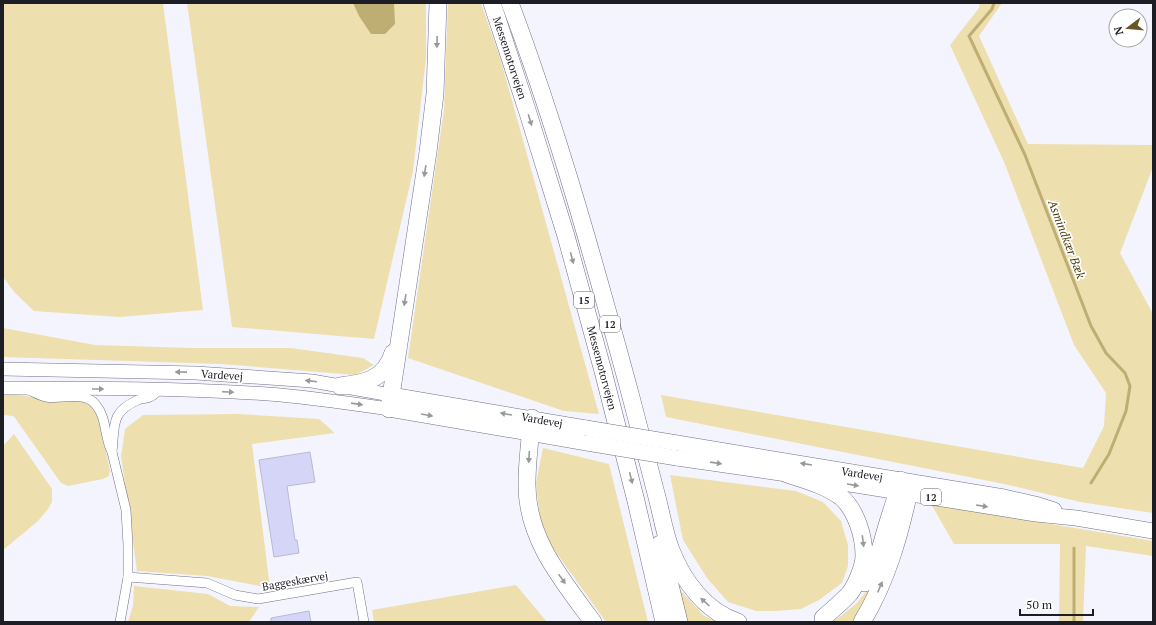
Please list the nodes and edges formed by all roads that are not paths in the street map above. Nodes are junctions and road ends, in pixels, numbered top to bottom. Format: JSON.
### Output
{"nodes":[{"id":1,"x":438,"y":3,"type":"edge"},
{"id":2,"x":492,"y":3,"type":"edge"},
{"id":3,"x":509,"y":3,"type":"edge"},
{"id":4,"x":402,"y":324,"type":"junction"},
{"id":5,"x":3,"y":361,"type":"edge"},
{"id":6,"x":3,"y":370,"type":"edge"},
{"id":7,"x":122,"y":372,"type":"junction"},
{"id":8,"x":340,"y":386,"type":"junction"},
{"id":9,"x":3,"y":388,"type":"edge"},
{"id":10,"x":26,"y":388,"type":"junction"},
{"id":11,"x":160,"y":389,"type":"junction"},
{"id":12,"x":390,"y":402,"type":"junction"},
{"id":13,"x":531,"y":426,"type":"junction"},
{"id":14,"x":677,"y":450,"type":"junction"},
{"id":15,"x":112,"y":452,"type":"junction"},
{"id":16,"x":787,"y":474,"type":"junction"},
{"id":17,"x":905,"y":487,"type":"junction"},
{"id":18,"x":1153,"y":531,"type":"edge"},
{"id":19,"x":128,"y":577,"type":"junction"},
{"id":20,"x":667,"y":601,"type":"junction"},
{"id":21,"x":816,"y":620,"type":"edge"},
{"id":22,"x":120,"y":622,"type":"edge"},
{"id":23,"x":364,"y":622,"type":"edge"},
{"id":24,"x":593,"y":622,"type":"edge"},
{"id":25,"x":664,"y":622,"type":"edge"},
{"id":26,"x":679,"y":622,"type":"edge"},
{"id":27,"x":738,"y":622,"type":"edge"},
{"id":28,"x":862,"y":622,"type":"edge"}],
"edges":[{"from":1,"to":4,"type":"highway","one_way":true},
{"from":2,"to":20,"type":"highway","name":"Messemotorvejen","number":"15","one_way":true},
{"from":3,"to":20,"type":"highway","name":"Messemotorvejen","number":"15"},
{"from":27,"to":3,"type":"highway","number":"12","one_way":true},
{"from":4,"to":8,"type":"highway"},
{"from":4,"to":12,"type":"highway"},
{"from":5,"to":7,"type":"street"},
{"from":6,"to":7,"type":"street","name":"Vardevej"},
{"from":8,"to":7,"type":"street","name":"Vardevej","one_way":true},
{"from":8,"to":12,"type":"street","name":"Vardevej"},
{"from":9,"to":10,"type":"street","name":"Vardevej"},
{"from":10,"to":11,"type":"street","name":"Vardevej","one_way":true},
{"from":10,"to":15,"type":"street"},
{"from":11,"to":12,"type":"street","name":"Vardevej","one_way":true},
{"from":11,"to":15,"type":"street"},
{"from":12,"to":13,"type":"main road","name":"Vardevej"},
{"from":13,"to":14,"type":"main road","name":"Vardevej","number":"12","bridge":true},
{"from":13,"to":24,"type":"highway","one_way":true},
{"from":14,"to":16,"type":"main road","name":"Vardevej","number":"12","one_way":true},
{"from":17,"to":14,"type":"main road","name":"Vardevej","one_way":true},
{"from":15,"to":19,"type":"street"},
{"from":16,"to":17,"type":"main road","name":"Vardevej","number":"12","one_way":true},
{"from":16,"to":21,"type":"highway","one_way":true},
{"from":17,"to":18,"type":"main road","name":"Vardevej","number":"12"},
{"from":17,"to":21,"type":"highway"},
{"from":28,"to":17,"type":"highway","one_way":true},
{"from":19,"to":22,"type":"street"},
{"from":19,"to":23,"type":"street","name":"Baggeskærvej"},
{"from":20,"to":25,"type":"highway","name":"Messemotorvejen","number":"15"},
{"from":20,"to":26,"type":"highway","name":"Messemotorvejen","number":"15"}]}
